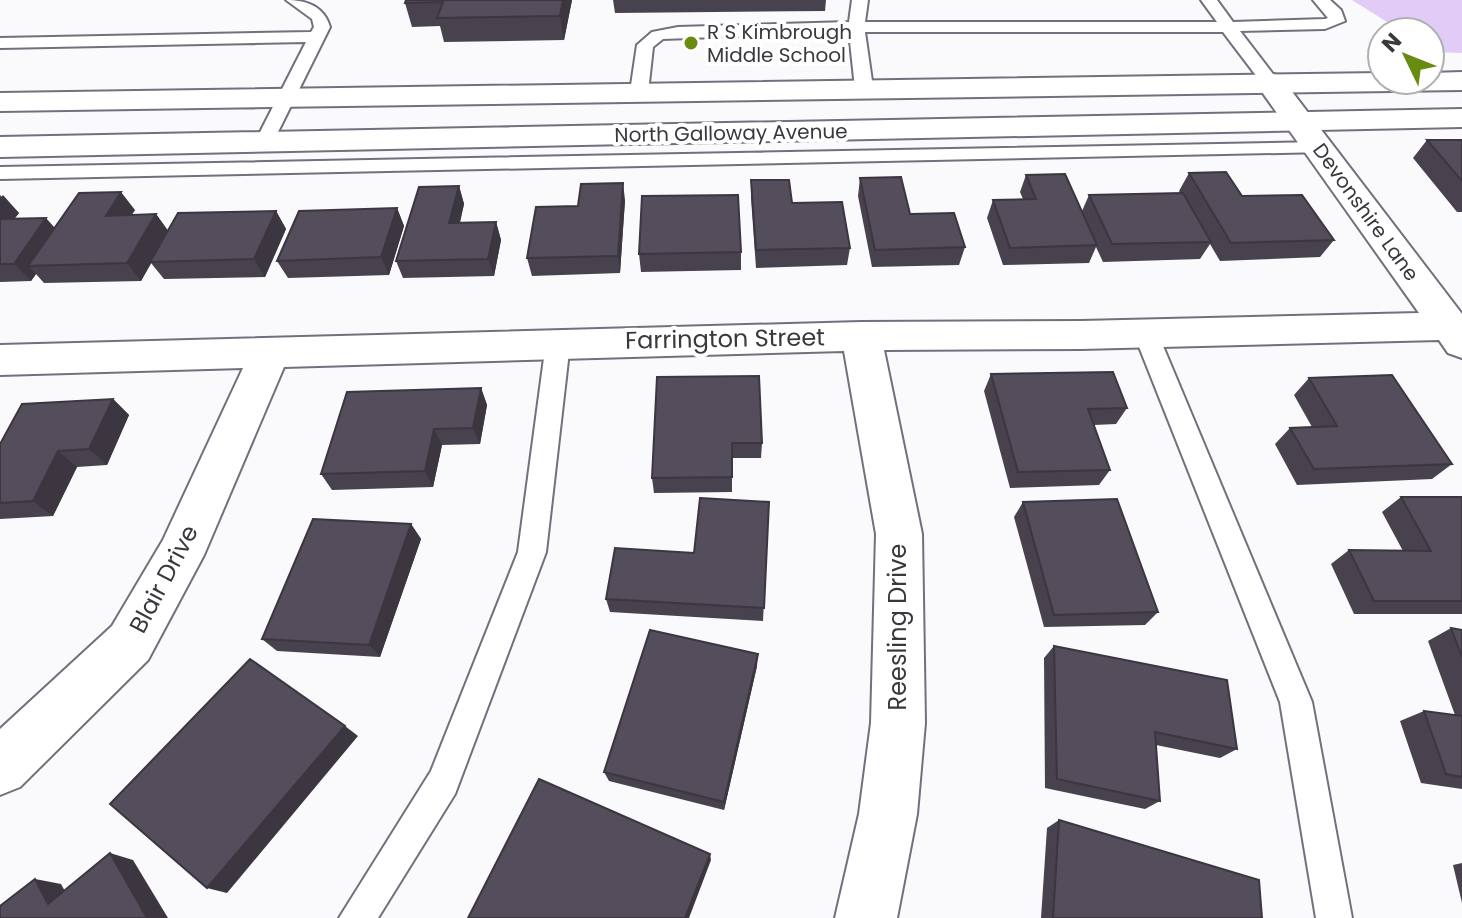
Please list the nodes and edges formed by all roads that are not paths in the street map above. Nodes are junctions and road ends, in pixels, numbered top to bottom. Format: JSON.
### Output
{"nodes":[{"id":1,"x":294,"y":0,"type":"edge"},
{"id":2,"x":860,"y":0,"type":"edge"},
{"id":3,"x":1209,"y":0,"type":"edge"},
{"id":4,"x":1321,"y":0,"type":"edge"},
{"id":5,"x":856,"y":27,"type":"junction"},
{"id":6,"x":1228,"y":27,"type":"junction"},
{"id":7,"x":317,"y":37,"type":"junction"},
{"id":8,"x":0,"y":43,"type":"edge"},
{"id":9,"x":1462,"y":81,"type":"edge"},
{"id":10,"x":1270,"y":82,"type":"junction"},
{"id":11,"x":864,"y":88,"type":"junction"},
{"id":12,"x":639,"y":92,"type":"junction"},
{"id":13,"x":287,"y":98,"type":"junction"},
{"id":14,"x":0,"y":102,"type":"edge"},
{"id":15,"x":1462,"y":118,"type":"edge"},
{"id":16,"x":1298,"y":119,"type":"junction"},
{"id":17,"x":869,"y":130,"type":"junction"},
{"id":18,"x":264,"y":142,"type":"junction"},
{"id":19,"x":0,"y":147,"type":"edge"},
{"id":20,"x":1319,"y":148,"type":"junction"},
{"id":21,"x":0,"y":173,"type":"edge"},
{"id":22,"x":1146,"y":334,"type":"junction"},
{"id":23,"x":1456,"y":334,"type":"edge"},
{"id":24,"x":861,"y":336,"type":"junction"},
{"id":25,"x":558,"y":343,"type":"junction"},
{"id":26,"x":271,"y":350,"type":"junction"},
{"id":27,"x":0,"y":360,"type":"edge"},
{"id":28,"x":0,"y":767,"type":"edge"},
{"id":29,"x":357,"y":918,"type":"edge"},
{"id":30,"x":866,"y":918,"type":"edge"},
{"id":31,"x":1334,"y":918,"type":"edge"}],
"edges":[{"from":1,"to":7,"type":"lane"},
{"from":2,"to":5,"type":"lane"},
{"from":3,"to":6,"type":"lane"},
{"from":4,"to":6,"type":"lane"},
{"from":5,"to":6,"type":"lane"},
{"from":5,"to":11,"type":"lane"},
{"from":5,"to":12,"type":"lane"},
{"from":6,"to":10,"type":"lane"},
{"from":7,"to":8,"type":"lane"},
{"from":7,"to":13,"type":"lane"},
{"from":9,"to":10,"type":"main road","name":"North Galloway Avenue"},
{"from":10,"to":11,"type":"main road","name":"North Galloway Avenue"},
{"from":10,"to":16,"type":"main road","name":"Devonshire Lane"},
{"from":11,"to":12,"type":"main road","name":"North Galloway Avenue"},
{"from":11,"to":17,"type":"main road"},
{"from":12,"to":13,"type":"main road","name":"North Galloway Avenue"},
{"from":13,"to":14,"type":"main road","name":"North Galloway Avenue"},
{"from":13,"to":18,"type":"lane"},
{"from":15,"to":16,"type":"main road","name":"North Galloway Avenue"},
{"from":16,"to":17,"type":"main road","name":"North Galloway Avenue"},
{"from":16,"to":20,"type":"main road","name":"Devonshire Lane"},
{"from":17,"to":18,"type":"main road","name":"North Galloway Avenue"},
{"from":18,"to":19,"type":"main road","name":"North Galloway Avenue"},
{"from":20,"to":21,"type":"lane"},
{"from":20,"to":23,"type":"main road","name":"Devonshire Lane"},
{"from":22,"to":23,"type":"main road","name":"Farrington Street"},
{"from":22,"to":24,"type":"main road","name":"Farrington Street"},
{"from":22,"to":31,"type":"lane"},
{"from":24,"to":25,"type":"main road","name":"Farrington Street"},
{"from":24,"to":30,"type":"main road","name":"Reesling Drive"},
{"from":25,"to":26,"type":"main road","name":"Farrington Street"},
{"from":25,"to":29,"type":"lane"},
{"from":26,"to":27,"type":"main road","name":"Farrington Street"},
{"from":26,"to":28,"type":"main road","name":"Blair Drive"}]}
